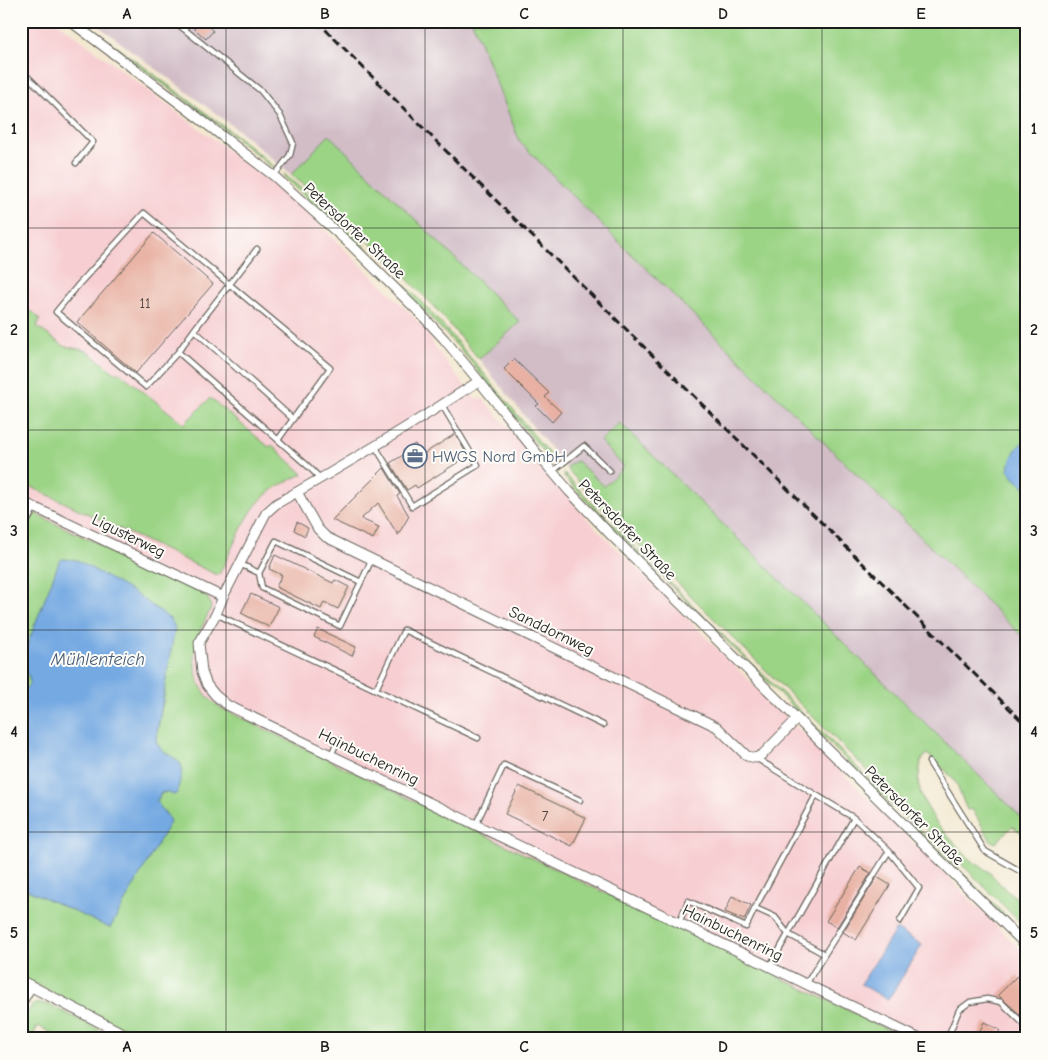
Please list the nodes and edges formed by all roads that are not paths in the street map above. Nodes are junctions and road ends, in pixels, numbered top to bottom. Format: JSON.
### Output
{"nodes":[{"id":1,"x":70,"y":21,"type":"edge"},
{"id":2,"x":174,"y":21,"type":"edge"},
{"id":3,"x":21,"y":70,"type":"edge"},
{"id":4,"x":76,"y":163,"type":"dead end"},
{"id":5,"x":274,"y":176,"type":"junction"},
{"id":6,"x":257,"y":249,"type":"dead end"},
{"id":7,"x":230,"y":284,"type":"junction"},
{"id":8,"x":194,"y":330,"type":"junction"},
{"id":9,"x":178,"y":352,"type":"junction"},
{"id":10,"x":480,"y":381,"type":"junction"},
{"id":11,"x":442,"y":405,"type":"junction"},
{"id":12,"x":293,"y":418,"type":"junction"},
{"id":13,"x":278,"y":440,"type":"junction"},
{"id":14,"x":375,"y":446,"type":"junction"},
{"id":15,"x":552,"y":471,"type":"junction"},
{"id":16,"x":610,"y":471,"type":"dead end"},
{"id":17,"x":320,"y":478,"type":"junction"},
{"id":18,"x":298,"y":492,"type":"junction"},
{"id":19,"x":21,"y":501,"type":"edge"},
{"id":20,"x":35,"y":507,"type":"junction"},
{"id":21,"x":21,"y":534,"type":"edge"},
{"id":22,"x":372,"y":559,"type":"junction"},
{"id":23,"x":240,"y":564,"type":"junction"},
{"id":24,"x":259,"y":573,"type":"junction"},
{"id":25,"x":361,"y":582,"type":"junction"},
{"id":26,"x":223,"y":597,"type":"junction"},
{"id":27,"x":216,"y":614,"type":"junction"},
{"id":28,"x":376,"y":690,"type":"junction"},
{"id":29,"x":797,"y":719,"type":"junction"},
{"id":30,"x":603,"y":724,"type":"dead end"},
{"id":31,"x":478,"y":738,"type":"dead end"},
{"id":32,"x":338,"y":740,"type":"dead end"},
{"id":33,"x":331,"y":755,"type":"junction"},
{"id":34,"x":756,"y":758,"type":"junction"},
{"id":35,"x":929,"y":762,"type":"dead end"},
{"id":36,"x":816,"y":795,"type":"junction"},
{"id":37,"x":580,"y":800,"type":"dead end"},
{"id":38,"x":854,"y":818,"type":"junction"},
{"id":39,"x":476,"y":824,"type":"junction"},
{"id":40,"x":890,"y":850,"type":"junction"},
{"id":41,"x":1027,"y":875,"type":"edge"},
{"id":42,"x":755,"y":908,"type":"junction"},
{"id":43,"x":900,"y":921,"type":"dead end"},
{"id":44,"x":679,"y":923,"type":"junction"},
{"id":45,"x":788,"y":934,"type":"junction"},
{"id":46,"x":1027,"y":946,"type":"edge"},
{"id":47,"x":824,"y":954,"type":"junction"},
{"id":48,"x":770,"y":966,"type":"junction"},
{"id":49,"x":26,"y":983,"type":"edge"},
{"id":50,"x":806,"y":984,"type":"junction"},
{"id":51,"x":21,"y":1004,"type":"edge"},
{"id":52,"x":1027,"y":1027,"type":"edge"},
{"id":53,"x":133,"y":1039,"type":"edge"},
{"id":54,"x":920,"y":1039,"type":"edge"},
{"id":55,"x":948,"y":1039,"type":"edge"}],
"edges":[{"from":1,"to":5,"type":"street","name":"Petersdorfer Straße"},
{"from":2,"to":5,"type":"lane"},
{"from":3,"to":4,"type":"lane"},
{"from":5,"to":10,"type":"street","name":"Petersdorfer Straße"},
{"from":6,"to":7,"type":"lane"},
{"from":7,"to":8,"type":"lane"},
{"from":7,"to":9,"type":"lane"},
{"from":7,"to":12,"type":"lane"},
{"from":8,"to":9,"type":"lane"},
{"from":8,"to":12,"type":"lane"},
{"from":9,"to":13,"type":"lane"},
{"from":10,"to":11,"type":"street","name":"Hainbuchenring"},
{"from":10,"to":15,"type":"street","name":"Petersdorfer Straße"},
{"from":11,"to":14,"type":"street","name":"Hainbuchenring"},
{"from":11,"to":14,"type":"lane"},
{"from":12,"to":13,"type":"lane"},
{"from":13,"to":17,"type":"lane"},
{"from":14,"to":17,"type":"street","name":"Hainbuchenring"},
{"from":15,"to":16,"type":"lane"},
{"from":15,"to":29,"type":"street","name":"Petersdorfer Straße"},
{"from":17,"to":18,"type":"street","name":"Hainbuchenring"},
{"from":18,"to":22,"type":"street","name":"Sanddornweg"},
{"from":18,"to":23,"type":"street","name":"Hainbuchenring"},
{"from":19,"to":20,"type":"street","name":"Ligusterweg"},
{"from":20,"to":21,"type":"lane"},
{"from":20,"to":26,"type":"street","name":"Ligusterweg"},
{"from":22,"to":25,"type":"lane"},
{"from":22,"to":34,"type":"street","name":"Sanddornweg"},
{"from":23,"to":24,"type":"lane"},
{"from":23,"to":26,"type":"street","name":"Hainbuchenring"},
{"from":24,"to":25,"type":"lane"},
{"from":24,"to":25,"type":"lane"},
{"from":26,"to":27,"type":"street","name":"Hainbuchenring"},
{"from":27,"to":28,"type":"lane"},
{"from":27,"to":33,"type":"street","name":"Hainbuchenring"},
{"from":28,"to":30,"type":"lane"},
{"from":28,"to":31,"type":"lane"},
{"from":29,"to":34,"type":"street"},
{"from":29,"to":46,"type":"street","name":"Petersdorfer Straße"},
{"from":32,"to":33,"type":"lane"},
{"from":33,"to":39,"type":"street","name":"Hainbuchenring"},
{"from":34,"to":36,"type":"lane"},
{"from":35,"to":41,"type":"lane"},
{"from":36,"to":38,"type":"lane"},
{"from":36,"to":42,"type":"lane"},
{"from":37,"to":39,"type":"lane"},
{"from":38,"to":40,"type":"lane"},
{"from":38,"to":45,"type":"lane"},
{"from":39,"to":44,"type":"street","name":"Hainbuchenring"},
{"from":40,"to":43,"type":"lane"},
{"from":40,"to":47,"type":"lane"},
{"from":42,"to":44,"type":"lane"},
{"from":42,"to":45,"type":"lane"},
{"from":44,"to":48,"type":"street","name":"Hainbuchenring"},
{"from":45,"to":47,"type":"lane"},
{"from":45,"to":48,"type":"lane"},
{"from":47,"to":50,"type":"lane"},
{"from":48,"to":50,"type":"street","name":"Hainbuchenring"},
{"from":49,"to":51,"type":"street"},
{"from":49,"to":53,"type":"street"},
{"from":50,"to":54,"type":"street","name":"Hainbuchenring"},
{"from":52,"to":55,"type":"lane"}]}
